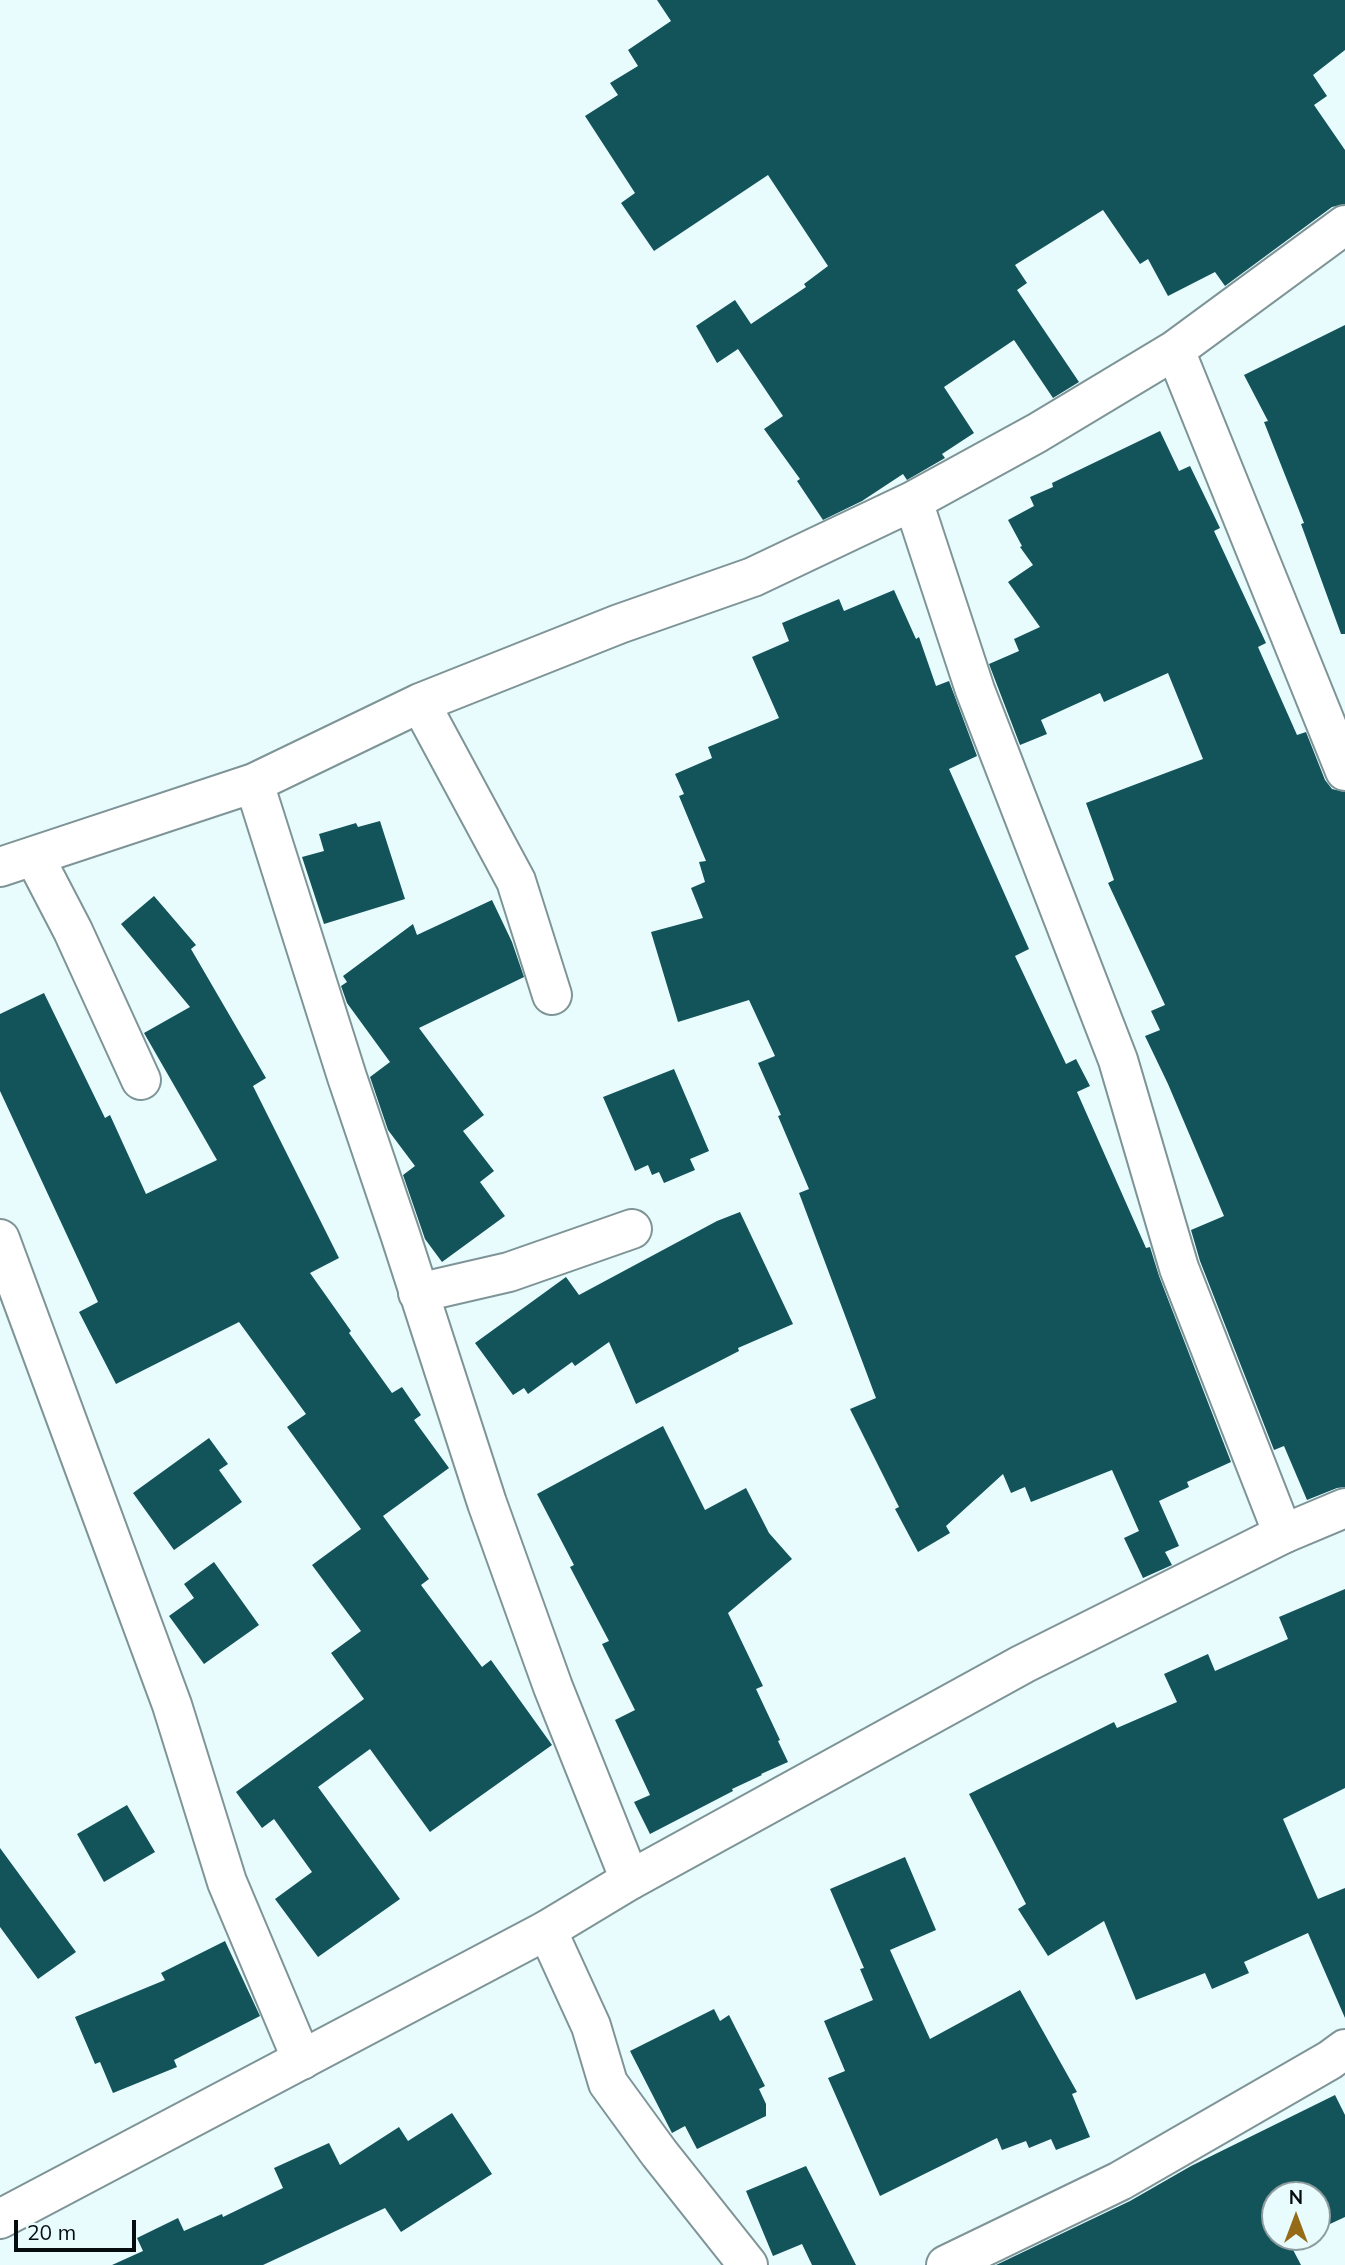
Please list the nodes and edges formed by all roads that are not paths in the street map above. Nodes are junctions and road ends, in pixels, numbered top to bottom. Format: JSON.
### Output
{"nodes":[{"id":1,"x":1345,"y":225,"type":"edge"},
{"id":2,"x":1175,"y":350,"type":"junction"},
{"id":3,"x":913,"y":501,"type":"junction"},
{"id":4,"x":420,"y":703,"type":"junction"},
{"id":5,"x":1345,"y":771,"type":"edge"},
{"id":6,"x":254,"y":783,"type":"junction"},
{"id":7,"x":17,"y":861,"type":"edge"},
{"id":8,"x":552,"y":995,"type":"dead end"},
{"id":9,"x":141,"y":1080,"type":"dead end"},
{"id":10,"x":632,"y":1229,"type":"dead end"},
{"id":11,"x":0,"y":1239,"type":"edge"},
{"id":12,"x":418,"y":1293,"type":"junction"},
{"id":13,"x":1345,"y":1508,"type":"edge"},
{"id":14,"x":1283,"y":1534,"type":"junction"},
{"id":15,"x":630,"y":1880,"type":"junction"},
{"id":16,"x":547,"y":1930,"type":"junction"},
{"id":17,"x":1345,"y":2049,"type":"edge"},
{"id":18,"x":302,"y":2060,"type":"junction"},
{"id":19,"x":0,"y":2219,"type":"edge"},
{"id":20,"x":748,"y":2265,"type":"edge"},
{"id":21,"x":946,"y":2265,"type":"edge"}],
"edges":[{"from":1,"to":2,"type":"street"},
{"from":2,"to":3,"type":"street"},
{"from":2,"to":5,"type":"street"},
{"from":3,"to":4,"type":"street"},
{"from":3,"to":14,"type":"street"},
{"from":4,"to":6,"type":"street"},
{"from":4,"to":8,"type":"street"},
{"from":6,"to":7,"type":"street"},
{"from":6,"to":12,"type":"street"},
{"from":7,"to":9,"type":"street"},
{"from":10,"to":12,"type":"street"},
{"from":11,"to":18,"type":"street"},
{"from":12,"to":15,"type":"street"},
{"from":13,"to":14,"type":"street"},
{"from":14,"to":15,"type":"street"},
{"from":15,"to":16,"type":"street"},
{"from":16,"to":18,"type":"street"},
{"from":16,"to":20,"type":"street"},
{"from":17,"to":21,"type":"street"},
{"from":18,"to":19,"type":"street"}]}
